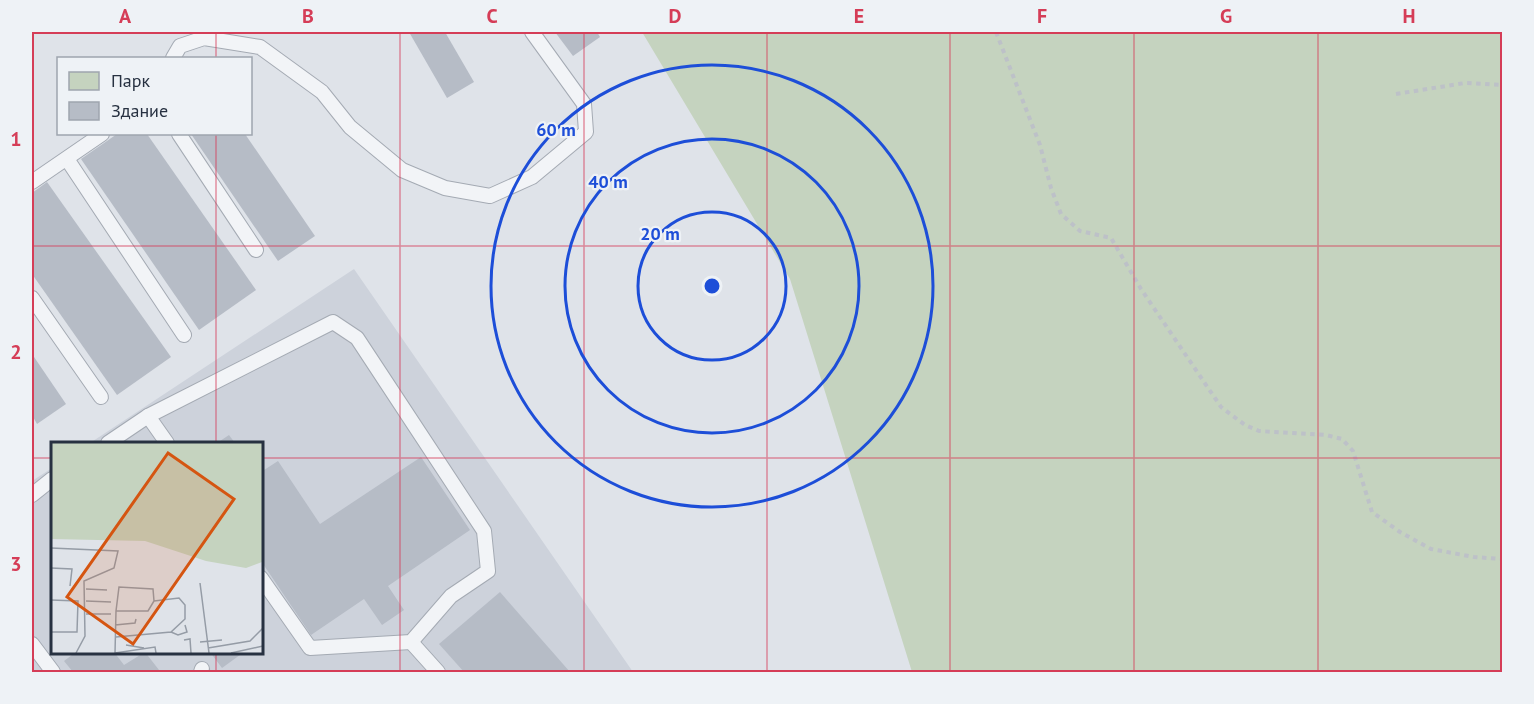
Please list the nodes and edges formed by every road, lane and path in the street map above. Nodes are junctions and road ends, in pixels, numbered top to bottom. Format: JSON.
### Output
{"nodes":[{"id":1,"x":532,"y":32,"type":"edge"},
{"id":2,"x":996,"y":32,"type":"edge"},
{"id":3,"x":174,"y":57,"type":"edge"},
{"id":4,"x":1503,"y":85,"type":"edge"},
{"id":5,"x":1396,"y":94,"type":"dead end"},
{"id":6,"x":101,"y":135,"type":"edge"},
{"id":7,"x":180,"y":135,"type":"edge"},
{"id":8,"x":67,"y":159,"type":"junction"},
{"id":9,"x":32,"y":182,"type":"edge"},
{"id":10,"x":256,"y":250,"type":"dead end"},
{"id":11,"x":32,"y":298,"type":"edge"},
{"id":12,"x":184,"y":335,"type":"dead end"},
{"id":13,"x":101,"y":398,"type":"dead end"},
{"id":14,"x":148,"y":416,"type":"junction"},
{"id":15,"x":109,"y":442,"type":"edge"},
{"id":16,"x":166,"y":442,"type":"edge"},
{"id":17,"x":50,"y":485,"type":"edge"},
{"id":18,"x":32,"y":495,"type":"edge"},
{"id":19,"x":1503,"y":559,"type":"edge"},
{"id":20,"x":262,"y":579,"type":"edge"},
{"id":21,"x":411,"y":642,"type":"junction"},
{"id":22,"x":32,"y":645,"type":"edge"},
{"id":23,"x":53,"y":672,"type":"edge"},
{"id":24,"x":438,"y":672,"type":"edge"}],
"edges":[{"from":1,"to":3,"type":"lane"},
{"from":2,"to":19,"type":"path"},
{"from":4,"to":5,"type":"path"},
{"from":6,"to":8,"type":"lane"},
{"from":7,"to":10,"type":"lane"},
{"from":8,"to":9,"type":"lane"},
{"from":8,"to":12,"type":"lane"},
{"from":11,"to":13,"type":"lane"},
{"from":14,"to":15,"type":"lane"},
{"from":14,"to":16,"type":"lane"},
{"from":14,"to":21,"type":"lane"},
{"from":17,"to":18,"type":"lane"},
{"from":20,"to":21,"type":"lane"},
{"from":21,"to":24,"type":"lane"},
{"from":22,"to":23,"type":"lane"}]}
